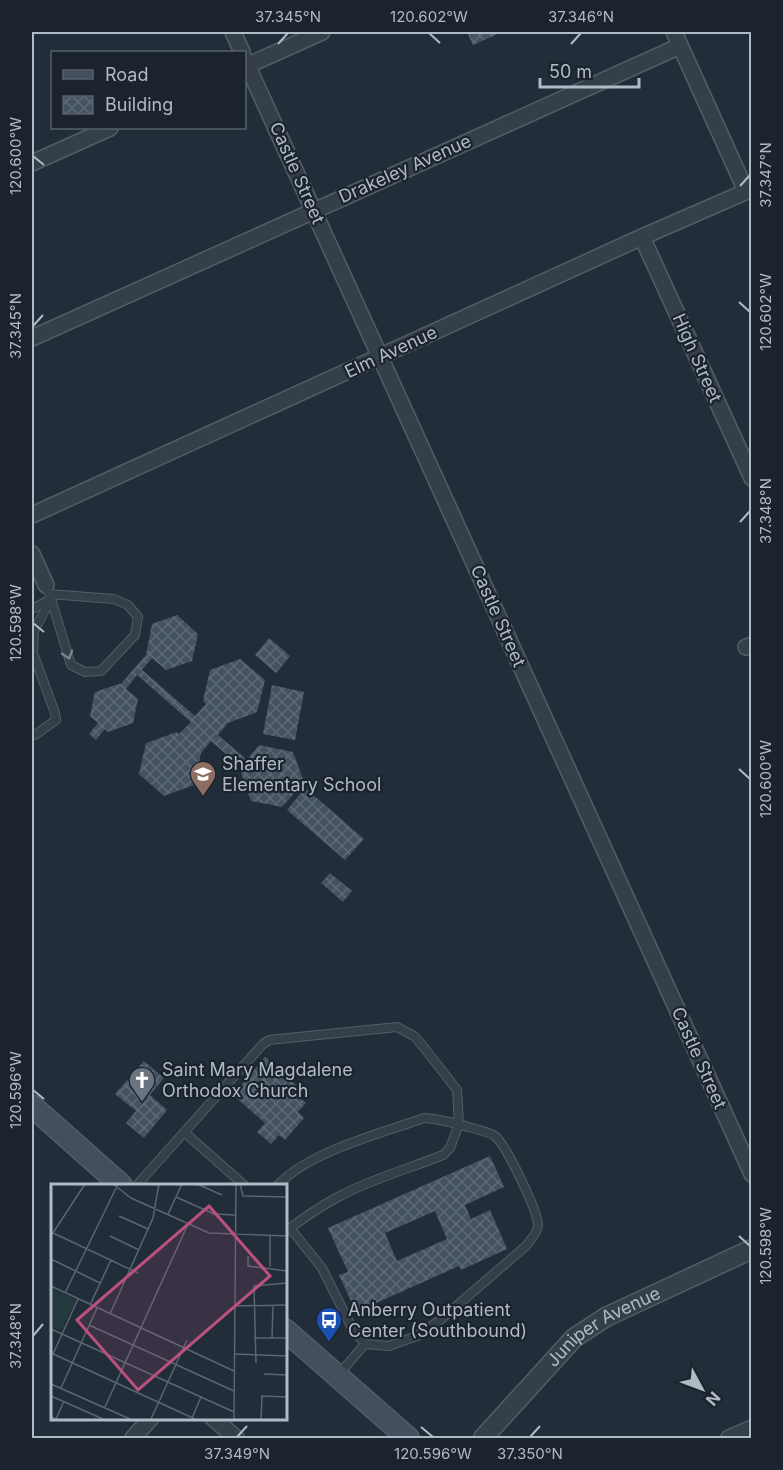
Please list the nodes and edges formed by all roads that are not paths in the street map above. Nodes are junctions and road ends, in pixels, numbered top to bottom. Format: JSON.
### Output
{"nodes":[{"id":1,"x":232,"y":32,"type":"edge"},
{"id":2,"x":322,"y":32,"type":"edge"},
{"id":3,"x":677,"y":39,"type":"edge"},
{"id":4,"x":241,"y":51,"type":"edge"},
{"id":5,"x":246,"y":60,"type":"edge"},
{"id":6,"x":246,"y":62,"type":"edge"},
{"id":7,"x":108,"y":129,"type":"edge"},
{"id":8,"x":32,"y":163,"type":"edge"},
{"id":9,"x":749,"y":190,"type":"edge"},
{"id":10,"x":314,"y":210,"type":"junction"},
{"id":11,"x":642,"y":237,"type":"junction"},
{"id":12,"x":32,"y":338,"type":"edge"},
{"id":13,"x":380,"y":357,"type":"junction"},
{"id":14,"x":752,"y":478,"type":"edge"},
{"id":15,"x":32,"y":515,"type":"edge"},
{"id":16,"x":32,"y":554,"type":"edge"},
{"id":17,"x":48,"y":593,"type":"junction"},
{"id":18,"x":32,"y":609,"type":"edge"},
{"id":19,"x":32,"y":735,"type":"edge"},
{"id":20,"x":32,"y":1106,"type":"edge"},
{"id":21,"x":459,"y":1124,"type":"junction"},
{"id":22,"x":184,"y":1132,"type":"junction"},
{"id":23,"x":752,"y":1174,"type":"edge"},
{"id":24,"x":120,"y":1184,"type":"edge"},
{"id":25,"x":138,"y":1184,"type":"edge"},
{"id":26,"x":243,"y":1184,"type":"edge"},
{"id":27,"x":279,"y":1184,"type":"edge"},
{"id":28,"x":287,"y":1228,"type":"edge"},
{"id":29,"x":752,"y":1249,"type":"edge"},
{"id":30,"x":286,"y":1331,"type":"edge"},
{"id":31,"x":365,"y":1344,"type":"junction"},
{"id":32,"x":337,"y":1376,"type":"junction"},
{"id":33,"x":151,"y":1419,"type":"edge"},
{"id":34,"x":214,"y":1419,"type":"edge"},
{"id":35,"x":752,"y":1428,"type":"edge"},
{"id":36,"x":133,"y":1438,"type":"edge"},
{"id":37,"x":236,"y":1438,"type":"edge"},
{"id":38,"x":408,"y":1438,"type":"edge"},
{"id":39,"x":483,"y":1438,"type":"edge"},
{"id":40,"x":729,"y":1438,"type":"edge"}],
"edges":[{"from":1,"to":4,"type":"street","name":"Castle Street"},
{"from":2,"to":5,"type":"street"},
{"from":3,"to":9,"type":"street"},
{"from":3,"to":10,"type":"street","name":"Drakeley Avenue"},
{"from":6,"to":10,"type":"street","name":"Castle Street"},
{"from":7,"to":8,"type":"street"},
{"from":9,"to":11,"type":"street","name":"Elm Avenue"},
{"from":10,"to":12,"type":"street","name":"Drakeley Avenue"},
{"from":10,"to":13,"type":"street","name":"Castle Street"},
{"from":11,"to":13,"type":"street","name":"Elm Avenue"},
{"from":11,"to":14,"type":"street","name":"High Street"},
{"from":13,"to":15,"type":"street","name":"Elm Avenue"},
{"from":13,"to":23,"type":"street","name":"Castle Street"},
{"from":16,"to":17,"type":"street"},
{"from":17,"to":17,"type":"lane","one_way":true},
{"from":17,"to":18,"type":"lane"},
{"from":17,"to":19,"type":"lane"},
{"from":20,"to":24,"type":"main road"},
{"from":21,"to":22,"type":"lane"},
{"from":21,"to":27,"type":"lane"},
{"from":21,"to":28,"type":"lane"},
{"from":21,"to":31,"type":"lane"},
{"from":22,"to":25,"type":"lane"},
{"from":22,"to":26,"type":"lane"},
{"from":28,"to":31,"type":"lane"},
{"from":29,"to":39,"type":"street","name":"Juniper Avenue"},
{"from":30,"to":32,"type":"main road"},
{"from":31,"to":32,"type":"lane"},
{"from":32,"to":38,"type":"main road"},
{"from":33,"to":36,"type":"street"},
{"from":34,"to":37,"type":"street"},
{"from":35,"to":40,"type":"street"}]}
